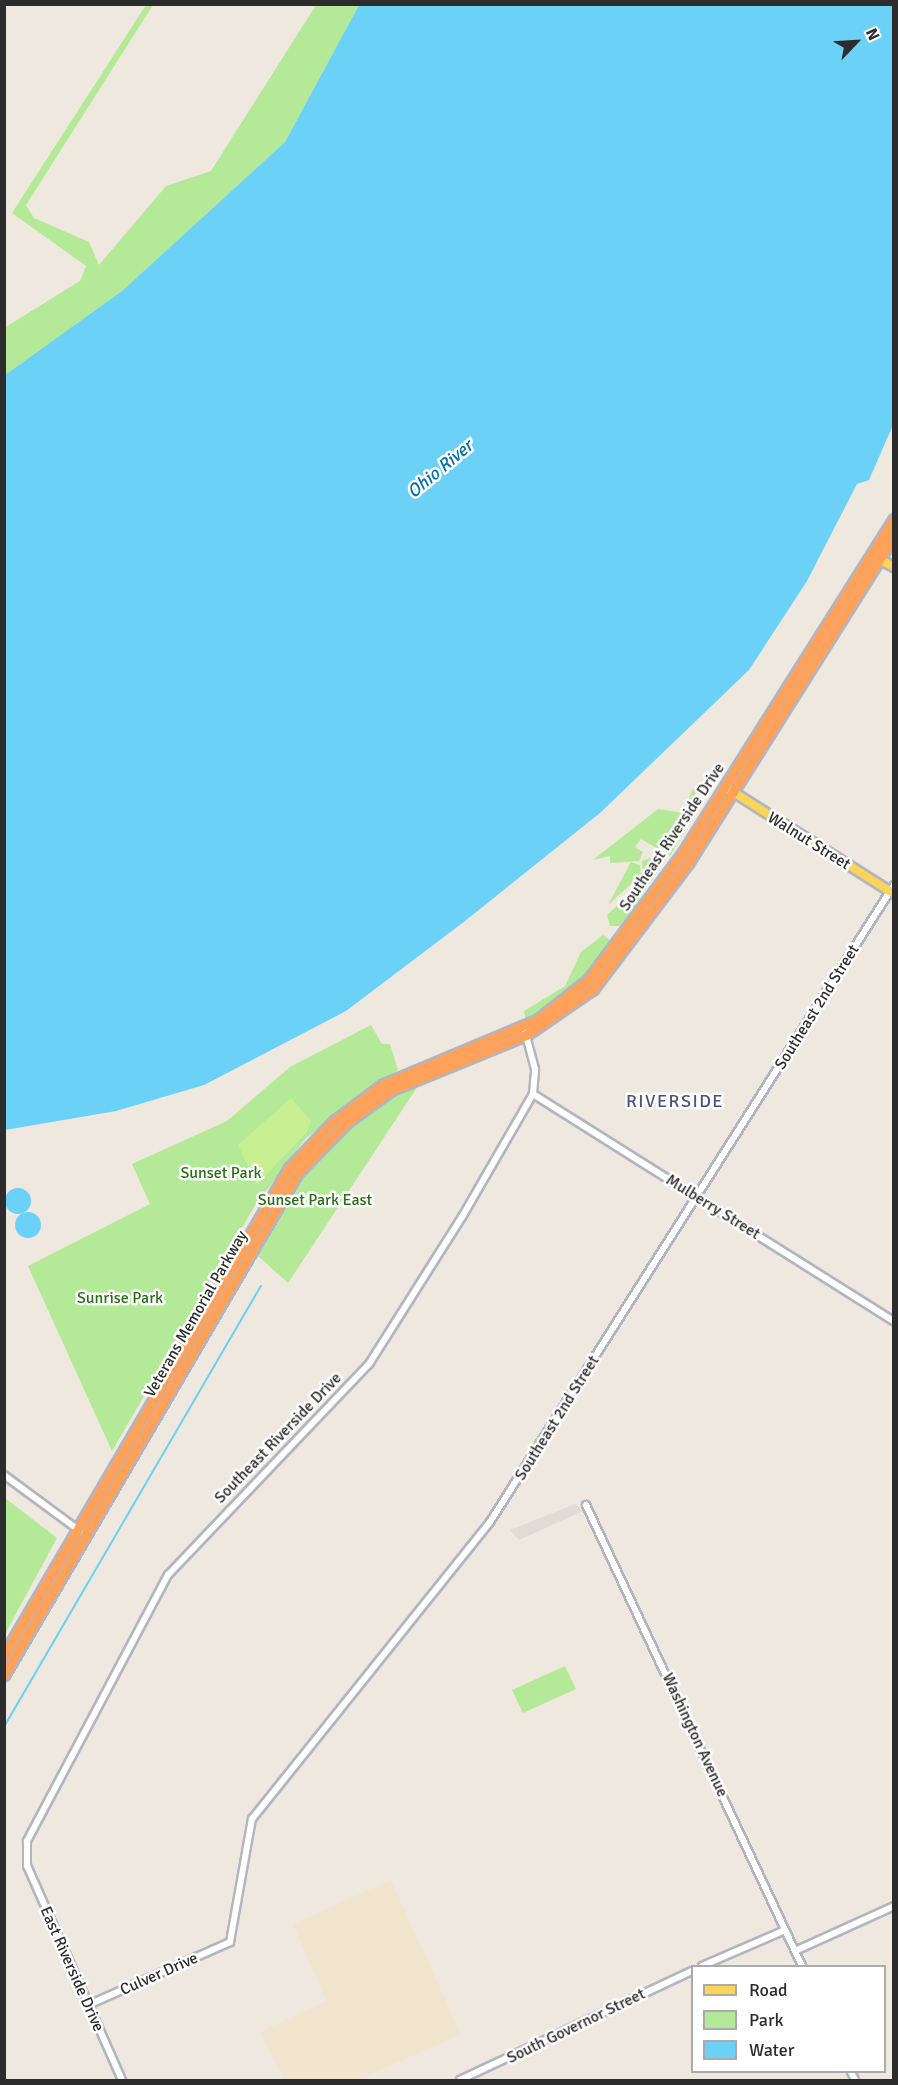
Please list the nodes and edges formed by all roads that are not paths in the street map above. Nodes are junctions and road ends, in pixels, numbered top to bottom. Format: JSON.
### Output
{"nodes":[{"id":1,"x":894,"y":519,"type":"edge"},
{"id":2,"x":894,"y":536,"type":"edge"},
{"id":3,"x":879,"y":559,"type":"junction"},
{"id":4,"x":894,"y":567,"type":"edge"},
{"id":5,"x":827,"y":632,"type":"junction"},
{"id":6,"x":728,"y":789,"type":"junction"},
{"id":7,"x":892,"y":891,"type":"edge"},
{"id":8,"x":525,"y":1031,"type":"junction"},
{"id":9,"x":532,"y":1094,"type":"junction"},
{"id":10,"x":697,"y":1196,"type":"junction"},
{"id":11,"x":894,"y":1321,"type":"edge"},
{"id":12,"x":4,"y":1475,"type":"edge"},
{"id":13,"x":586,"y":1505,"type":"dead end"},
{"id":14,"x":81,"y":1532,"type":"junction"},
{"id":15,"x":4,"y":1654,"type":"edge"},
{"id":16,"x":4,"y":1675,"type":"edge"},
{"id":17,"x":26,"y":1856,"type":"joint"},
{"id":18,"x":894,"y":1906,"type":"edge"},
{"id":19,"x":785,"y":1930,"type":"junction"},
{"id":20,"x":230,"y":1942,"type":"joint"},
{"id":21,"x":795,"y":1951,"type":"junction"},
{"id":22,"x":704,"y":1965,"type":"edge"},
{"id":23,"x":802,"y":1965,"type":"edge"},
{"id":24,"x":691,"y":1972,"type":"edge"},
{"id":25,"x":88,"y":2006,"type":"junction"},
{"id":26,"x":122,"y":2080,"type":"edge"},
{"id":27,"x":460,"y":2080,"type":"edge"}],
"edges":[{"from":1,"to":5,"type":"highway"},
{"from":2,"to":3,"type":"highway"},
{"from":3,"to":4,"type":"main road"},
{"from":3,"to":5,"type":"highway"},
{"from":5,"to":6,"type":"highway","name":"Southeast Riverside Drive"},
{"from":6,"to":7,"type":"main road","name":"Walnut Street"},
{"from":6,"to":8,"type":"highway","name":"Southeast Riverside Drive"},
{"from":7,"to":10,"type":"street","name":"Southeast 2nd Street"},
{"from":8,"to":9,"type":"street","name":"Southeast Riverside Drive"},
{"from":8,"to":14,"type":"highway","name":"Veterans Memorial Parkway"},
{"from":9,"to":10,"type":"street","name":"Mulberry Street"},
{"from":9,"to":17,"type":"street","name":"Southeast Riverside Drive"},
{"from":10,"to":11,"type":"street","name":"Mulberry Street"},
{"from":10,"to":20,"type":"street","name":"Southeast 2nd Street"},
{"from":12,"to":14,"type":"street"},
{"from":13,"to":19,"type":"street","name":"Washington Avenue"},
{"from":14,"to":15,"type":"highway","name":"Veterans Memorial Parkway"},
{"from":14,"to":16,"type":"highway","name":"Veterans Memorial Parkway"},
{"from":17,"to":25,"type":"street","name":"East Riverside Drive"},
{"from":18,"to":21,"type":"street"},
{"from":19,"to":21,"type":"street","name":"Washington Avenue"},
{"from":19,"to":22,"type":"street"},
{"from":20,"to":25,"type":"street","name":"Culver Drive"},
{"from":21,"to":23,"type":"street","name":"Washington Avenue"},
{"from":24,"to":27,"type":"street","name":"South Governor Street"},
{"from":25,"to":26,"type":"street","name":"East Riverside Drive"}]}
